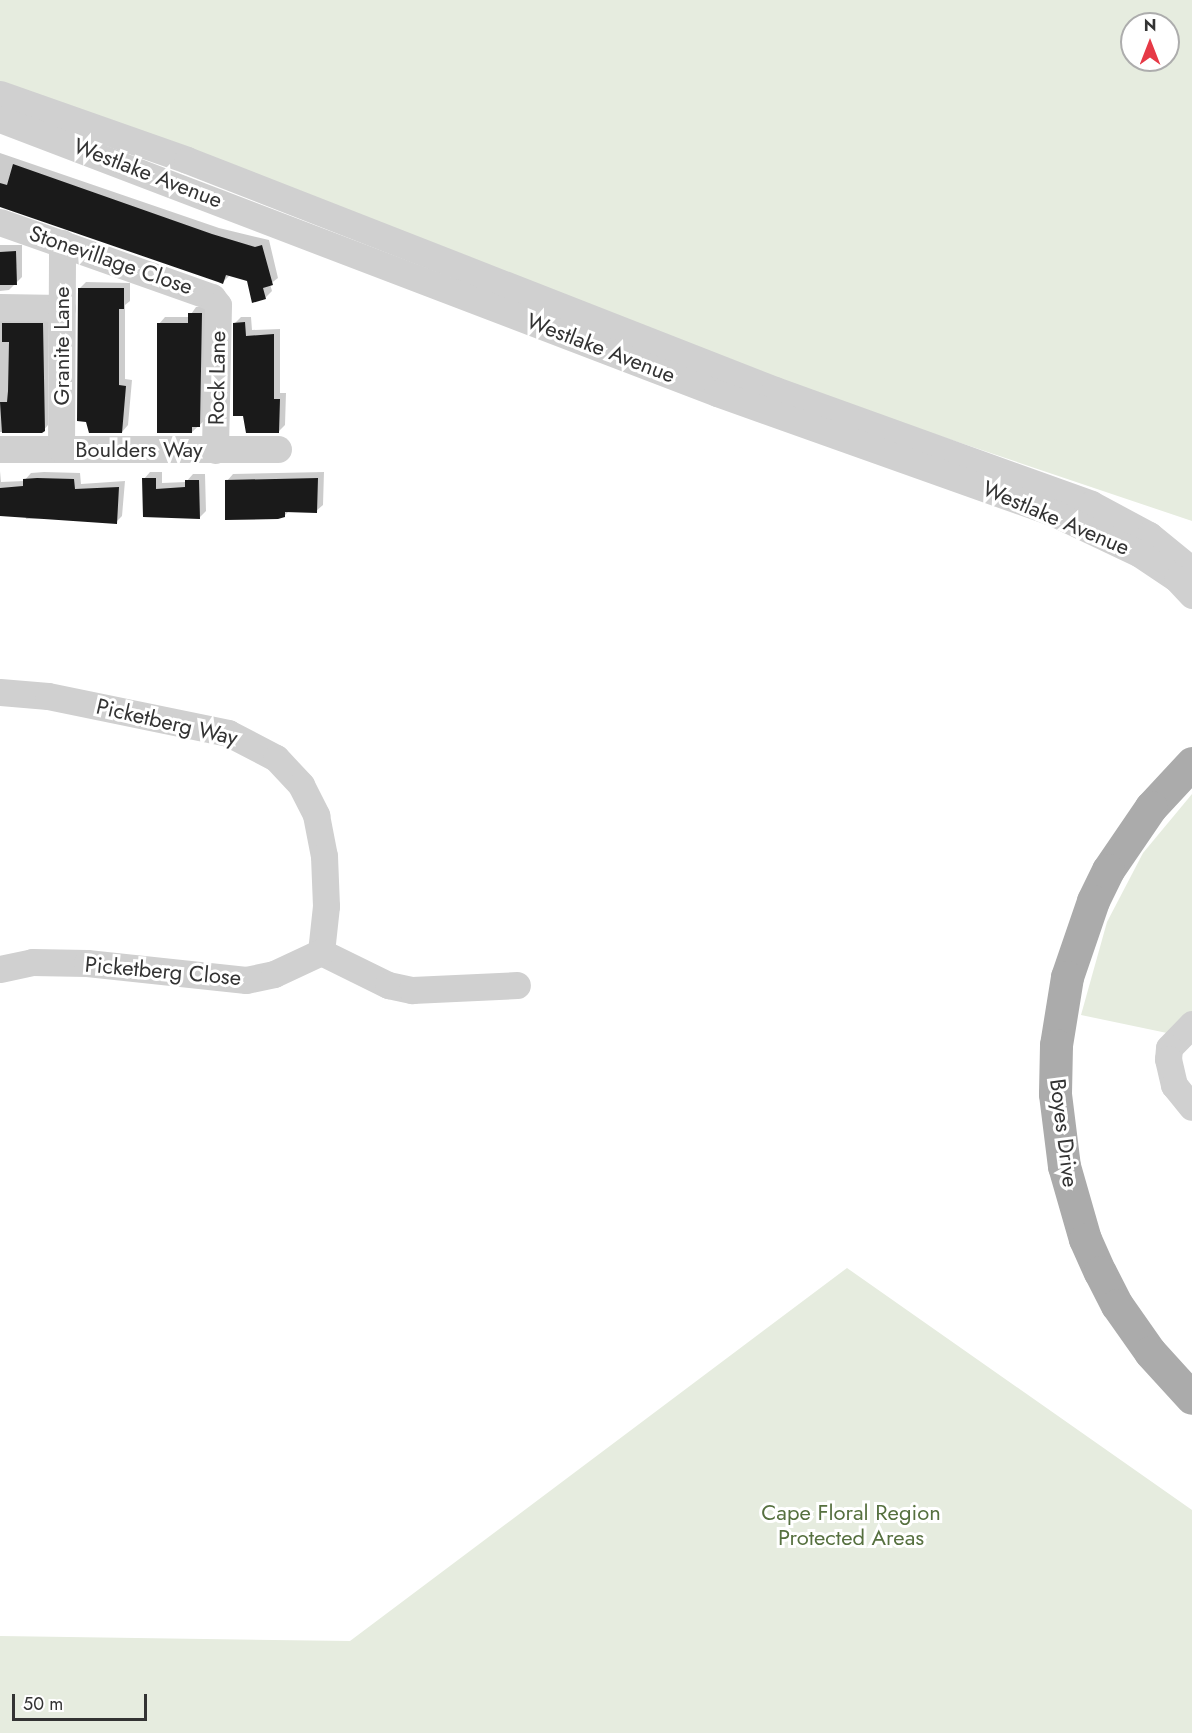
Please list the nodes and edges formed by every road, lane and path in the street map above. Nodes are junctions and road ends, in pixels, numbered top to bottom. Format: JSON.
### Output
{"nodes":[{"id":1,"x":0,"y":94,"type":"edge"},
{"id":2,"x":0,"y":119,"type":"edge"},
{"id":3,"x":0,"y":222,"type":"edge"},
{"id":4,"x":62,"y":243,"type":"junction"},
{"id":5,"x":218,"y":305,"type":"joint"},
{"id":6,"x":0,"y":307,"type":"edge"},
{"id":7,"x":62,"y":308,"type":"junction"},
{"id":8,"x":0,"y":449,"type":"edge"},
{"id":9,"x":61,"y":449,"type":"junction"},
{"id":10,"x":278,"y":449,"type":"dead end"},
{"id":11,"x":215,"y":450,"type":"junction"},
{"id":12,"x":1192,"y":570,"type":"edge"},
{"id":13,"x":1192,"y":595,"type":"edge"},
{"id":14,"x":0,"y":692,"type":"edge"},
{"id":15,"x":1192,"y":763,"type":"edge"},
{"id":16,"x":321,"y":952,"type":"junction"},
{"id":17,"x":0,"y":969,"type":"edge"},
{"id":18,"x":517,"y":985,"type":"dead end"},
{"id":19,"x":1192,"y":1024,"type":"edge"},
{"id":20,"x":1192,"y":1107,"type":"edge"},
{"id":21,"x":1192,"y":1398,"type":"edge"}],
"edges":[{"from":1,"to":12,"type":"street","name":"Westlake Avenue"},
{"from":2,"to":13,"type":"street","name":"Westlake Avenue"},
{"from":3,"to":4,"type":"street","name":"Stonevillage Close"},
{"from":4,"to":5,"type":"street","name":"Stonevillage Close"},
{"from":4,"to":7,"type":"street","name":"Granite Lane"},
{"from":5,"to":11,"type":"street","name":"Rock Lane"},
{"from":6,"to":7,"type":"street"},
{"from":7,"to":9,"type":"street","name":"Granite Lane"},
{"from":8,"to":9,"type":"street","name":"Boulders Way"},
{"from":9,"to":11,"type":"street","name":"Boulders Way"},
{"from":10,"to":11,"type":"street","name":"Boulders Way"},
{"from":14,"to":16,"type":"street","name":"Picketberg Way"},
{"from":15,"to":21,"type":"main road","name":"Boyes Drive"},
{"from":16,"to":17,"type":"street","name":"Picketberg Close"},
{"from":16,"to":18,"type":"street"},
{"from":19,"to":20,"type":"street"}]}
